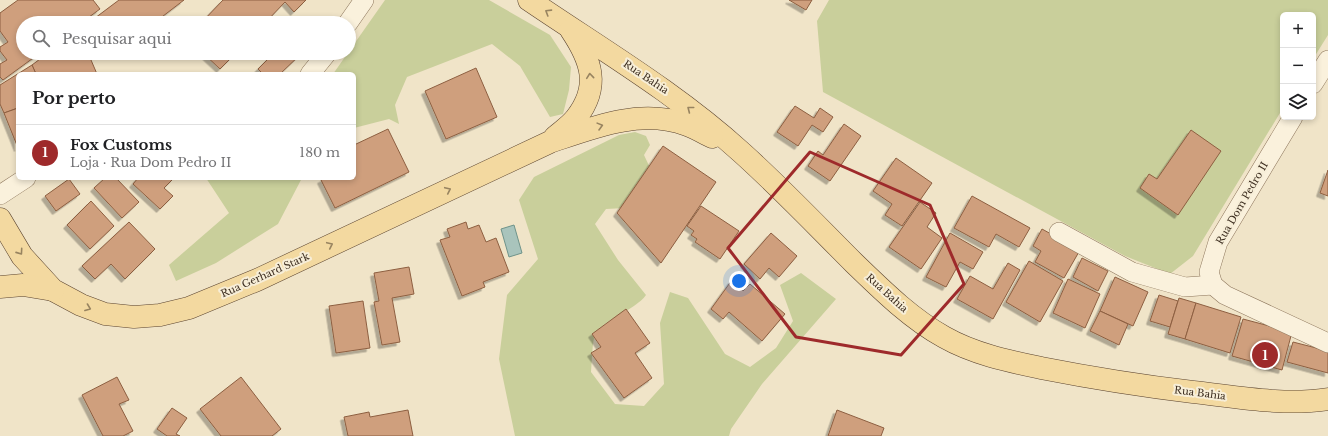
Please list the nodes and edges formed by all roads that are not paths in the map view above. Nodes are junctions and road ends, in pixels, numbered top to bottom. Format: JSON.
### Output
{"nodes":[{"id":1,"x":364,"y":0,"type":"edge"},
{"id":2,"x":529,"y":0,"type":"edge"},
{"id":3,"x":353,"y":16,"type":"edge"},
{"id":4,"x":567,"y":24,"type":"junction"},
{"id":5,"x":321,"y":60,"type":"edge"},
{"id":6,"x":1328,"y":60,"type":"edge"},
{"id":7,"x":312,"y":72,"type":"edge"},
{"id":8,"x":1316,"y":79,"type":"edge"},
{"id":9,"x":1291,"y":120,"type":"edge"},
{"id":10,"x":550,"y":142,"type":"junction"},
{"id":11,"x":742,"y":152,"type":"junction"},
{"id":12,"x":23,"y":180,"type":"edge"},
{"id":13,"x":0,"y":195,"type":"edge"},
{"id":14,"x":0,"y":219,"type":"edge"},
{"id":15,"x":1058,"y":232,"type":"dead end"},
{"id":16,"x":1213,"y":285,"type":"junction"},
{"id":17,"x":0,"y":287,"type":"edge"},
{"id":18,"x":54,"y":290,"type":"junction"},
{"id":19,"x":1328,"y":343,"type":"edge"},
{"id":20,"x":1328,"y":398,"type":"edge"}],
"edges":[{"from":1,"to":3,"type":"street"},
{"from":4,"to":2,"type":"main road","name":"Rua Bahia","one_way":true},
{"from":10,"to":4,"type":"main road","name":"Rua Gerhard Stark","one_way":true},
{"from":11,"to":4,"type":"main road","name":"Rua Bahia","one_way":true},
{"from":5,"to":7,"type":"street"},
{"from":6,"to":8,"type":"street"},
{"from":9,"to":16,"type":"street","name":"Rua Dom Pedro II"},
{"from":10,"to":11,"type":"main road","name":"Rua Gerhard Stark","one_way":true},
{"from":18,"to":10,"type":"main road","name":"Rua Gerhard Stark","one_way":true},
{"from":11,"to":20,"type":"main road","name":"Rua Bahia"},
{"from":12,"to":13,"type":"street"},
{"from":14,"to":18,"type":"main road","name":"Rua Gerhard Stark","one_way":true},
{"from":15,"to":16,"type":"street"},
{"from":16,"to":19,"type":"street"},
{"from":17,"to":18,"type":"main road"}]}
